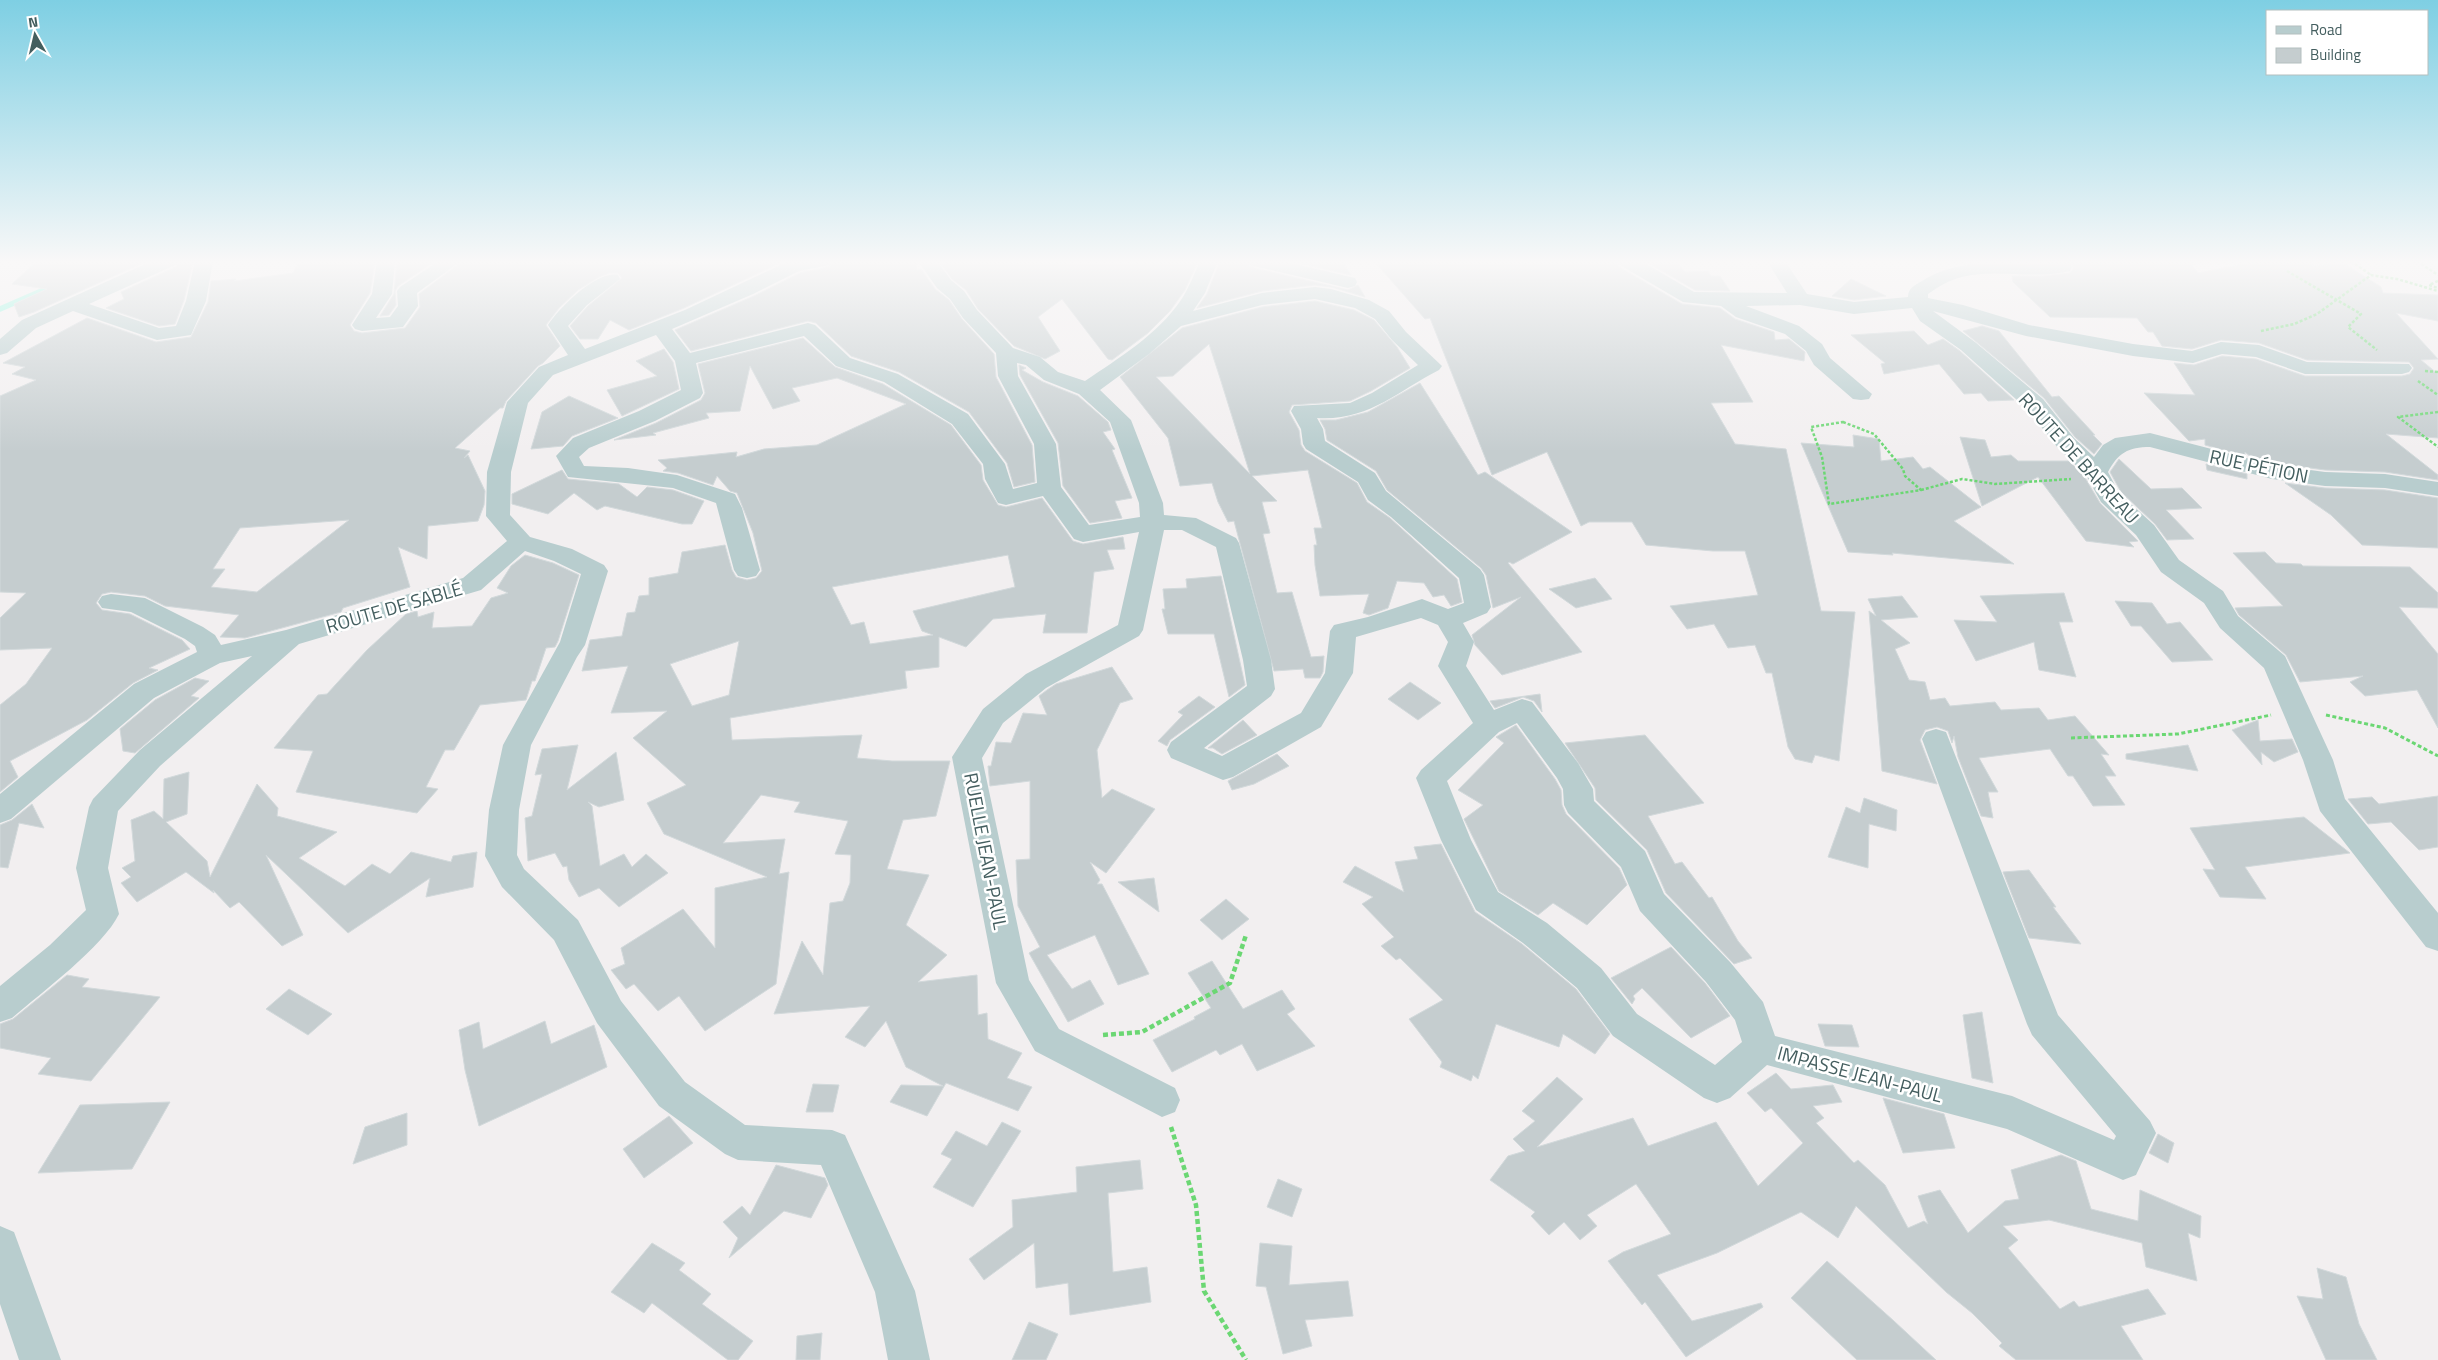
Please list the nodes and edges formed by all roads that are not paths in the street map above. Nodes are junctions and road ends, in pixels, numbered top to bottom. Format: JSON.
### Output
{"nodes":[{"id":1,"x":29,"y":324,"type":"edge"},
{"id":2,"x":130,"y":324,"type":"edge"},
{"id":3,"x":187,"y":324,"type":"edge"},
{"id":4,"x":558,"y":324,"type":"edge"},
{"id":5,"x":663,"y":324,"type":"edge"},
{"id":6,"x":980,"y":324,"type":"edge"},
{"id":7,"x":1170,"y":324,"type":"edge"},
{"id":8,"x":1390,"y":324,"type":"edge"},
{"id":9,"x":1776,"y":324,"type":"edge"},
{"id":10,"x":1939,"y":324,"type":"edge"},
{"id":11,"x":2008,"y":324,"type":"edge"},
{"id":12,"x":659,"y":326,"type":"junction"},
{"id":13,"x":0,"y":349,"type":"edge"},
{"id":14,"x":1006,"y":352,"type":"junction"},
{"id":15,"x":580,"y":357,"type":"junction"},
{"id":16,"x":685,"y":360,"type":"junction"},
{"id":17,"x":2402,"y":368,"type":"road end"},
{"id":18,"x":1087,"y":389,"type":"junction"},
{"id":19,"x":1860,"y":394,"type":"dead end"},
{"id":20,"x":2097,"y":473,"type":"junction"},
{"id":21,"x":1049,"y":487,"type":"junction"},
{"id":22,"x":2438,"y":488,"type":"edge"},
{"id":23,"x":1153,"y":522,"type":"junction"},
{"id":24,"x":521,"y":542,"type":"junction"},
{"id":25,"x":747,"y":570,"type":"dead end"},
{"id":26,"x":111,"y":602,"type":"dead end"},
{"id":27,"x":1448,"y":619,"type":"junction"},
{"id":28,"x":290,"y":638,"type":"junction"},
{"id":29,"x":212,"y":656,"type":"junction"},
{"id":30,"x":1488,"y":725,"type":"junction"},
{"id":31,"x":1936,"y":739,"type":"dead end"},
{"id":32,"x":0,"y":811,"type":"edge"},
{"id":33,"x":2438,"y":937,"type":"edge"},
{"id":34,"x":0,"y":1008,"type":"edge"},
{"id":35,"x":1761,"y":1048,"type":"junction"},
{"id":36,"x":1162,"y":1100,"type":"road end"},
{"id":37,"x":0,"y":1246,"type":"edge"},
{"id":38,"x":40,"y":1360,"type":"edge"},
{"id":39,"x":909,"y":1360,"type":"edge"}],
"edges":[{"from":1,"to":13,"type":"street"},
{"from":2,"to":3,"type":"street"},
{"from":4,"to":15,"type":"street"},
{"from":5,"to":12,"type":"street"},
{"from":6,"to":14,"type":"street","name":"RUELLE JEAN-PAUL"},
{"from":7,"to":18,"type":"street"},
{"from":8,"to":27,"type":"street"},
{"from":9,"to":19,"type":"street"},
{"from":10,"to":20,"type":"street","name":"ROUTE DE BARREAU"},
{"from":11,"to":17,"type":"street"},
{"from":12,"to":15,"type":"street"},
{"from":12,"to":16,"type":"street"},
{"from":14,"to":18,"type":"street","name":"RUELLE JEAN-PAUL"},
{"from":14,"to":21,"type":"street"},
{"from":15,"to":24,"type":"street"},
{"from":16,"to":21,"type":"street"},
{"from":16,"to":25,"type":"street"},
{"from":18,"to":23,"type":"street","name":"RUELLE JEAN-PAUL"},
{"from":20,"to":22,"type":"street","name":"RUE PÉTION"},
{"from":20,"to":33,"type":"street","name":"ROUTE DE BARREAU"},
{"from":21,"to":23,"type":"street"},
{"from":23,"to":27,"type":"street"},
{"from":23,"to":36,"type":"street","name":"RUELLE JEAN-PAUL"},
{"from":24,"to":28,"type":"street","name":"ROUTE DE SABLÉ"},
{"from":24,"to":39,"type":"street"},
{"from":26,"to":29,"type":"street"},
{"from":27,"to":30,"type":"street"},
{"from":28,"to":29,"type":"street"},
{"from":28,"to":34,"type":"street","name":"ROUTE DE SABLÉ"},
{"from":29,"to":32,"type":"street"},
{"from":30,"to":35,"type":"street"},
{"from":30,"to":35,"type":"street","name":"IMPASSE JEAN-PAUL"},
{"from":31,"to":35,"type":"street","name":"IMPASSE JEAN-PAUL"},
{"from":37,"to":38,"type":"street"}]}
